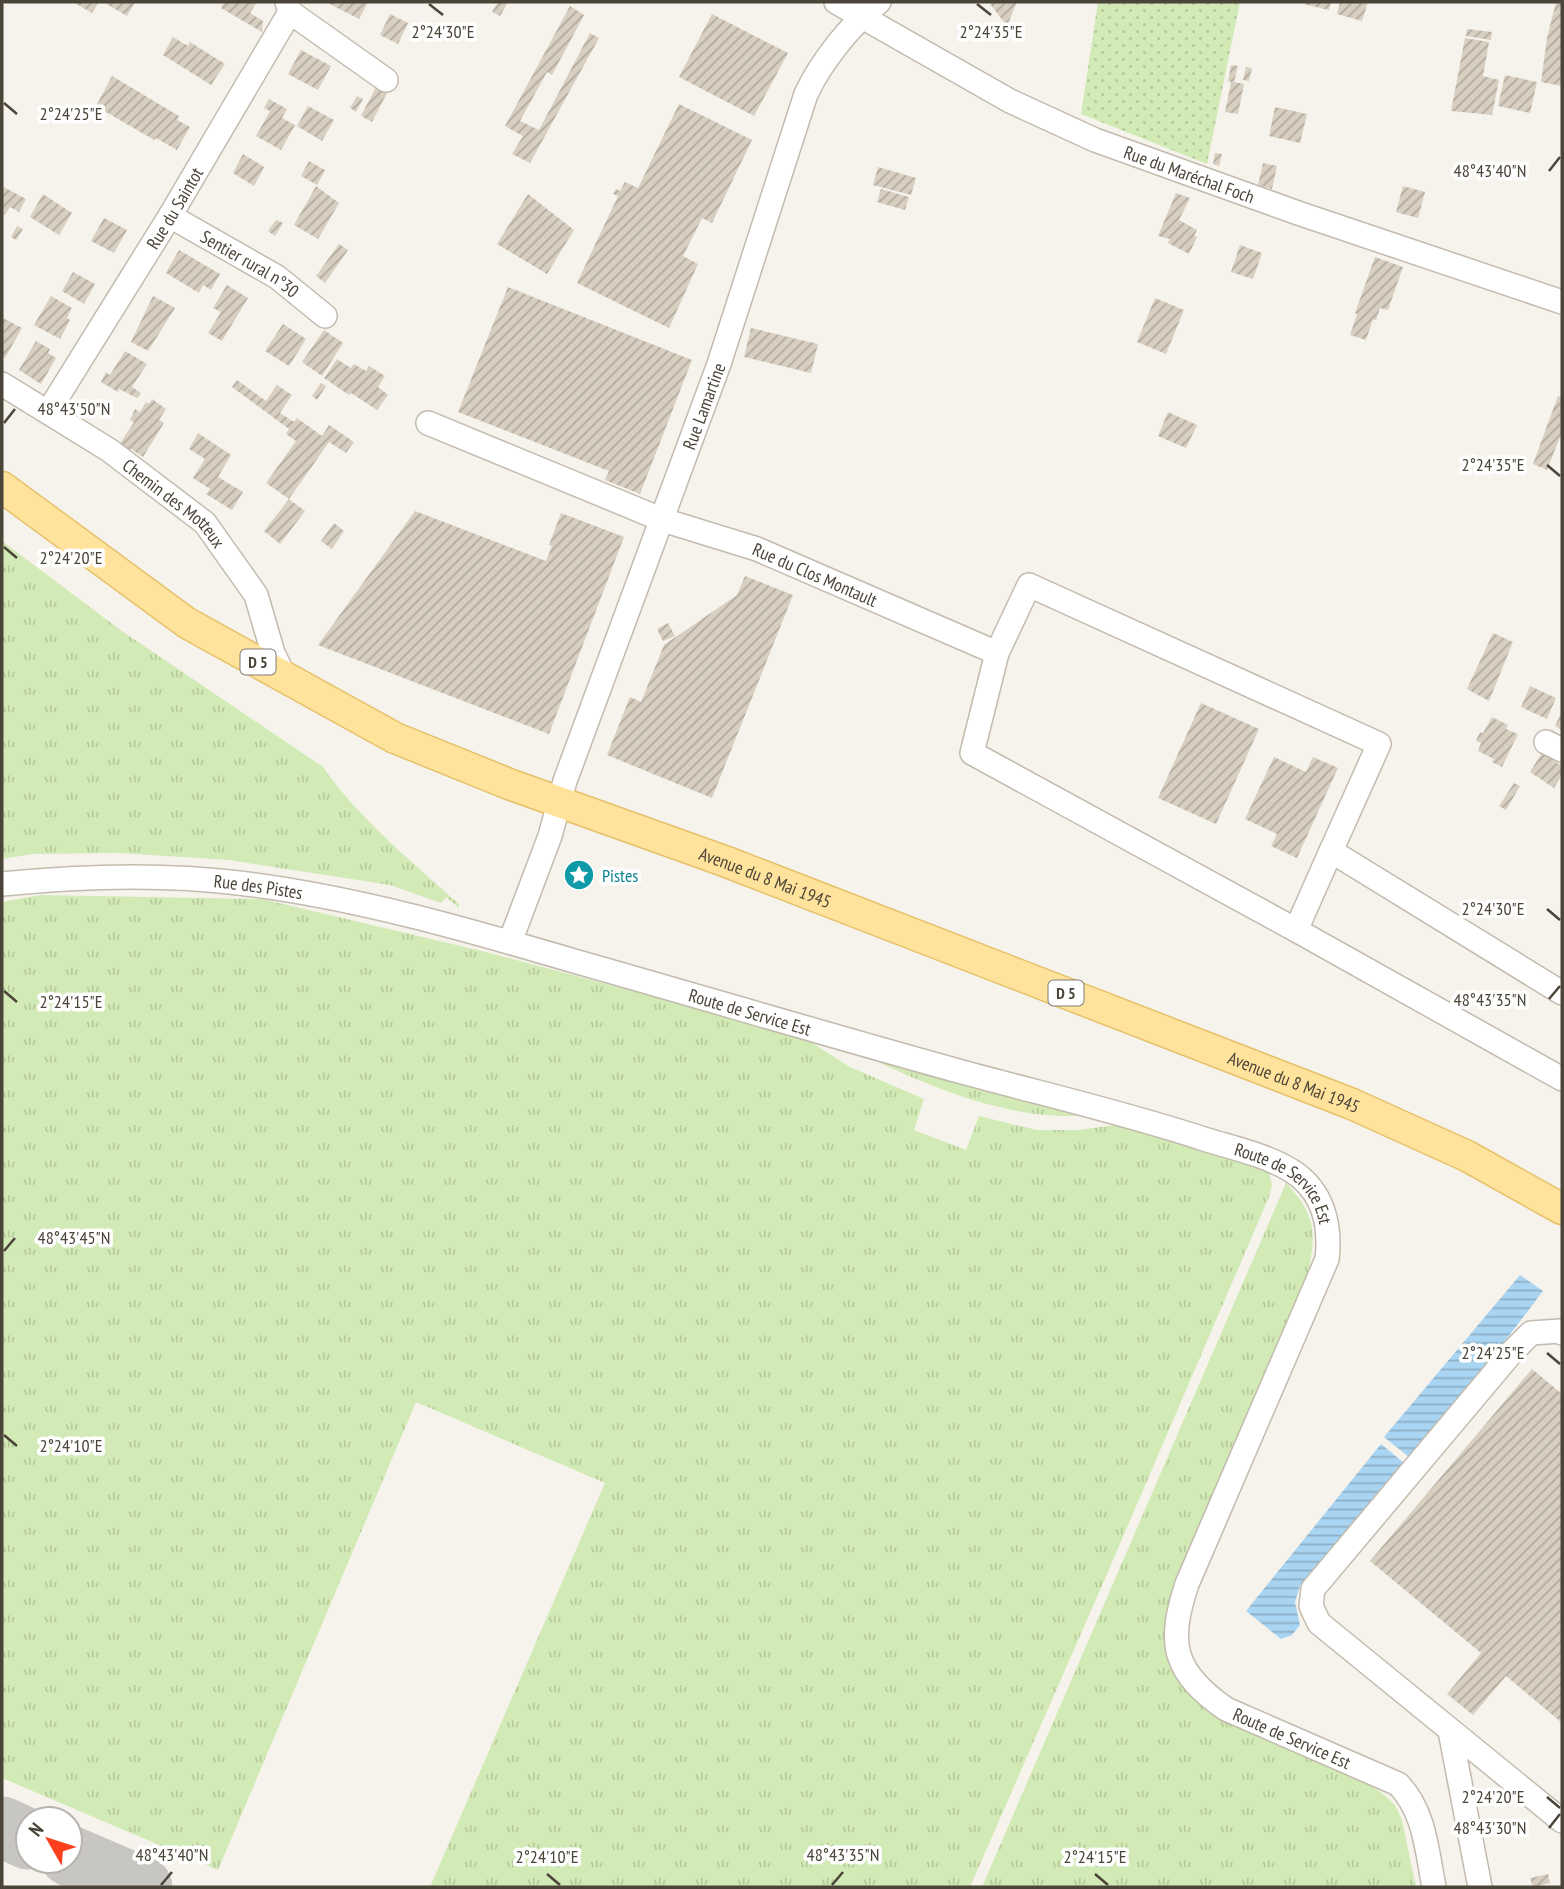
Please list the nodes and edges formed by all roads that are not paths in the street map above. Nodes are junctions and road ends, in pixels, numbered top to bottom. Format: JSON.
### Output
{"nodes":[{"id":1,"x":836,"y":2,"type":"edge"},
{"id":2,"x":878,"y":2,"type":"edge"},
{"id":3,"x":289,"y":7,"type":"edge"},
{"id":4,"x":860,"y":16,"type":"junction"},
{"id":5,"x":386,"y":80,"type":"dead end"},
{"id":6,"x":170,"y":216,"type":"junction"},
{"id":7,"x":1562,"y":302,"type":"edge"},
{"id":8,"x":325,"y":316,"type":"dead end"},
{"id":9,"x":2,"y":384,"type":"edge"},
{"id":10,"x":48,"y":412,"type":"junction"},
{"id":11,"x":428,"y":422,"type":"dead end"},
{"id":12,"x":2,"y":487,"type":"edge"},
{"id":13,"x":663,"y":520,"type":"junction"},
{"id":14,"x":998,"y":653,"type":"junction"},
{"id":15,"x":284,"y":676,"type":"junction"},
{"id":16,"x":558,"y":803,"type":"junction"},
{"id":17,"x":1331,"y":851,"type":"junction"},
{"id":18,"x":2,"y":884,"type":"edge"},
{"id":19,"x":1296,"y":930,"type":"junction"},
{"id":20,"x":510,"y":942,"type":"junction"},
{"id":21,"x":1562,"y":993,"type":"edge"},
{"id":22,"x":1562,"y":1079,"type":"edge"},
{"id":23,"x":1562,"y":1209,"type":"edge"},
{"id":24,"x":1562,"y":1333,"type":"edge"},
{"id":25,"x":1450,"y":1731,"type":"junction"},
{"id":26,"x":1562,"y":1821,"type":"edge"},
{"id":27,"x":1434,"y":1887,"type":"edge"},
{"id":28,"x":1480,"y":1887,"type":"edge"}],
"edges":[{"from":1,"to":4,"type":"street","name":"Rue du Maréchal Foch"},
{"from":2,"to":4,"type":"street","name":"Rue Lamartine"},
{"from":3,"to":5,"type":"street"},
{"from":3,"to":6,"type":"street","name":"Rue du Saintot"},
{"from":4,"to":7,"type":"street","name":"Rue du Maréchal Foch"},
{"from":4,"to":13,"type":"street","name":"Rue Lamartine"},
{"from":6,"to":8,"type":"street","name":"Sentier rural n°30"},
{"from":6,"to":10,"type":"street","name":"Rue du Saintot"},
{"from":9,"to":10,"type":"street","name":"Chemin des Motteux"},
{"from":10,"to":15,"type":"street","name":"Chemin des Motteux"},
{"from":11,"to":13,"type":"street","name":"Rue du Clos Montault"},
{"from":12,"to":15,"type":"main road","name":"Avenue du 8 Mai 1945","number":"D 5"},
{"from":13,"to":14,"type":"street","name":"Rue du Clos Montault"},
{"from":13,"to":16,"type":"street","name":"Rue Lamartine"},
{"from":14,"to":17,"type":"street"},
{"from":14,"to":19,"type":"street"},
{"from":15,"to":16,"type":"main road","name":"Avenue du 8 Mai 1945","number":"D 5"},
{"from":16,"to":20,"type":"street","name":"Rue Lamartine"},
{"from":16,"to":23,"type":"main road","name":"Avenue du 8 Mai 1945","number":"D 5"},
{"from":17,"to":19,"type":"street"},
{"from":17,"to":21,"type":"street"},
{"from":18,"to":20,"type":"street","name":"Rue des Pistes"},
{"from":19,"to":22,"type":"street"},
{"from":20,"to":27,"type":"street","name":"Route de Service Est"},
{"from":24,"to":25,"type":"street"},
{"from":25,"to":26,"type":"street"},
{"from":25,"to":28,"type":"street"}]}
